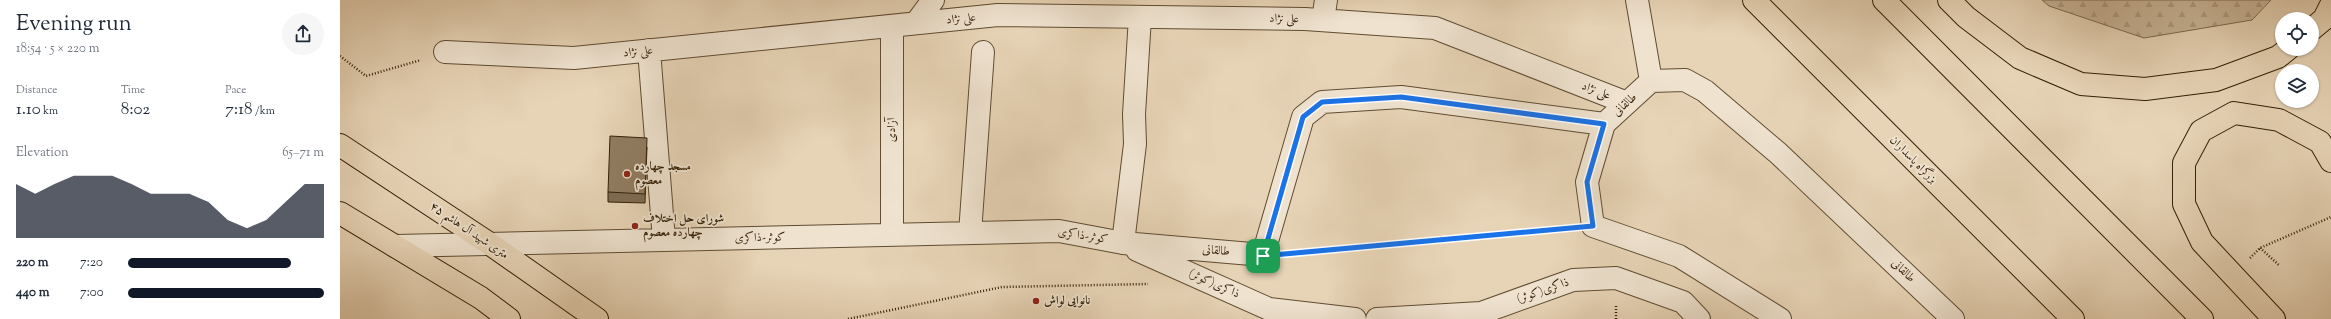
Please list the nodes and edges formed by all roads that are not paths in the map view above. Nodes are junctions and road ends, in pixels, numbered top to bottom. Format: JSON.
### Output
{"nodes":[{"id":1,"x":933,"y":0,"type":"edge"},
{"id":2,"x":1637,"y":0,"type":"edge"},
{"id":3,"x":1754,"y":0,"type":"edge"},
{"id":4,"x":1884,"y":0,"type":"edge"},
{"id":5,"x":1949,"y":0,"type":"edge"},
{"id":6,"x":2331,"y":5,"type":"edge"},
{"id":7,"x":1088,"y":8,"type":"edge"},
{"id":8,"x":1325,"y":10,"type":"edge"},
{"id":9,"x":1140,"y":17,"type":"junction"},
{"id":10,"x":916,"y":23,"type":"junction"},
{"id":11,"x":2319,"y":23,"type":"edge"},
{"id":12,"x":892,"y":26,"type":"junction"},
{"id":13,"x":649,"y":50,"type":"junction"},
{"id":14,"x":445,"y":52,"type":"road end"},
{"id":15,"x":983,"y":52,"type":"dead end"},
{"id":16,"x":2279,"y":56,"type":"edge"},
{"id":17,"x":1652,"y":81,"type":"junction"},
{"id":18,"x":1627,"y":103,"type":"junction"},
{"id":19,"x":1604,"y":124,"type":"junction"},
{"id":20,"x":340,"y":145,"type":"edge"},
{"id":21,"x":2331,"y":160,"type":"edge"},
{"id":22,"x":340,"y":213,"type":"edge"},
{"id":23,"x":970,"y":233,"type":"junction"},
{"id":24,"x":892,"y":235,"type":"junction"},
{"id":25,"x":664,"y":240,"type":"junction"},
{"id":26,"x":1123,"y":243,"type":"junction"},
{"id":27,"x":490,"y":244,"type":"junction"},
{"id":28,"x":395,"y":246,"type":"junction"},
{"id":29,"x":509,"y":319,"type":"edge"},
{"id":30,"x":597,"y":319,"type":"edge"},
{"id":31,"x":1355,"y":319,"type":"edge"},
{"id":32,"x":1377,"y":319,"type":"edge"},
{"id":33,"x":1699,"y":319,"type":"edge"},
{"id":34,"x":1780,"y":319,"type":"edge"},
{"id":35,"x":1953,"y":319,"type":"edge"},
{"id":36,"x":2073,"y":319,"type":"edge"},
{"id":37,"x":2202,"y":319,"type":"edge"},
{"id":38,"x":2274,"y":319,"type":"edge"}],
"edges":[{"from":1,"to":10,"type":"street"},
{"from":2,"to":17,"type":"street"},
{"from":3,"to":36,"type":"main road","name":"بزرگراه پاسداران"},
{"from":4,"to":37,"type":"main road"},
{"from":5,"to":16,"type":"main road"},
{"from":6,"to":11,"type":"main road"},
{"from":7,"to":9,"type":"street","name":"علی نژاد"},
{"from":7,"to":10,"type":"street","name":"علی نژاد"},
{"from":8,"to":9,"type":"street","name":"علی نژاد"},
{"from":8,"to":18,"type":"street","name":"علی نژاد"},
{"from":9,"to":26,"type":"street"},
{"from":10,"to":12,"type":"street","name":"علی نژاد"},
{"from":12,"to":13,"type":"street","name":"علی نژاد"},
{"from":12,"to":24,"type":"street","name":"آزادی"},
{"from":13,"to":14,"type":"street","name":"علی نژاد"},
{"from":13,"to":25,"type":"street"},
{"from":15,"to":23,"type":"street"},
{"from":17,"to":18,"type":"street","name":"طالقانی"},
{"from":17,"to":35,"type":"street","name":"طالقانی"},
{"from":18,"to":19,"type":"street","name":"طالقانی"},
{"from":19,"to":26,"type":"street","name":"طالقانی"},
{"from":19,"to":34,"type":"street"},
{"from":20,"to":27,"type":"main road","name":"۴۵ متری شهید آل هاشم"},
{"from":21,"to":38,"type":"main road"},
{"from":22,"to":28,"type":"main road"},
{"from":23,"to":24,"type":"street","name":"کوثر-ذاکری"},
{"from":23,"to":26,"type":"street","name":"کوثر-ذاکری"},
{"from":24,"to":25,"type":"street","name":"کوثر-ذاکری"},
{"from":25,"to":27,"type":"street","name":"کوثر-ذاکری"},
{"from":26,"to":31,"type":"street","name":"ذاکری(کوثر)"},
{"from":27,"to":28,"type":"street","name":"کوثر-ذاکری"},
{"from":27,"to":30,"type":"main road","name":"۴۵ متری شهید آل هاشم"},
{"from":28,"to":29,"type":"main road"},
{"from":32,"to":33,"type":"street","name":"ذاکری(کوثر)"}]}
